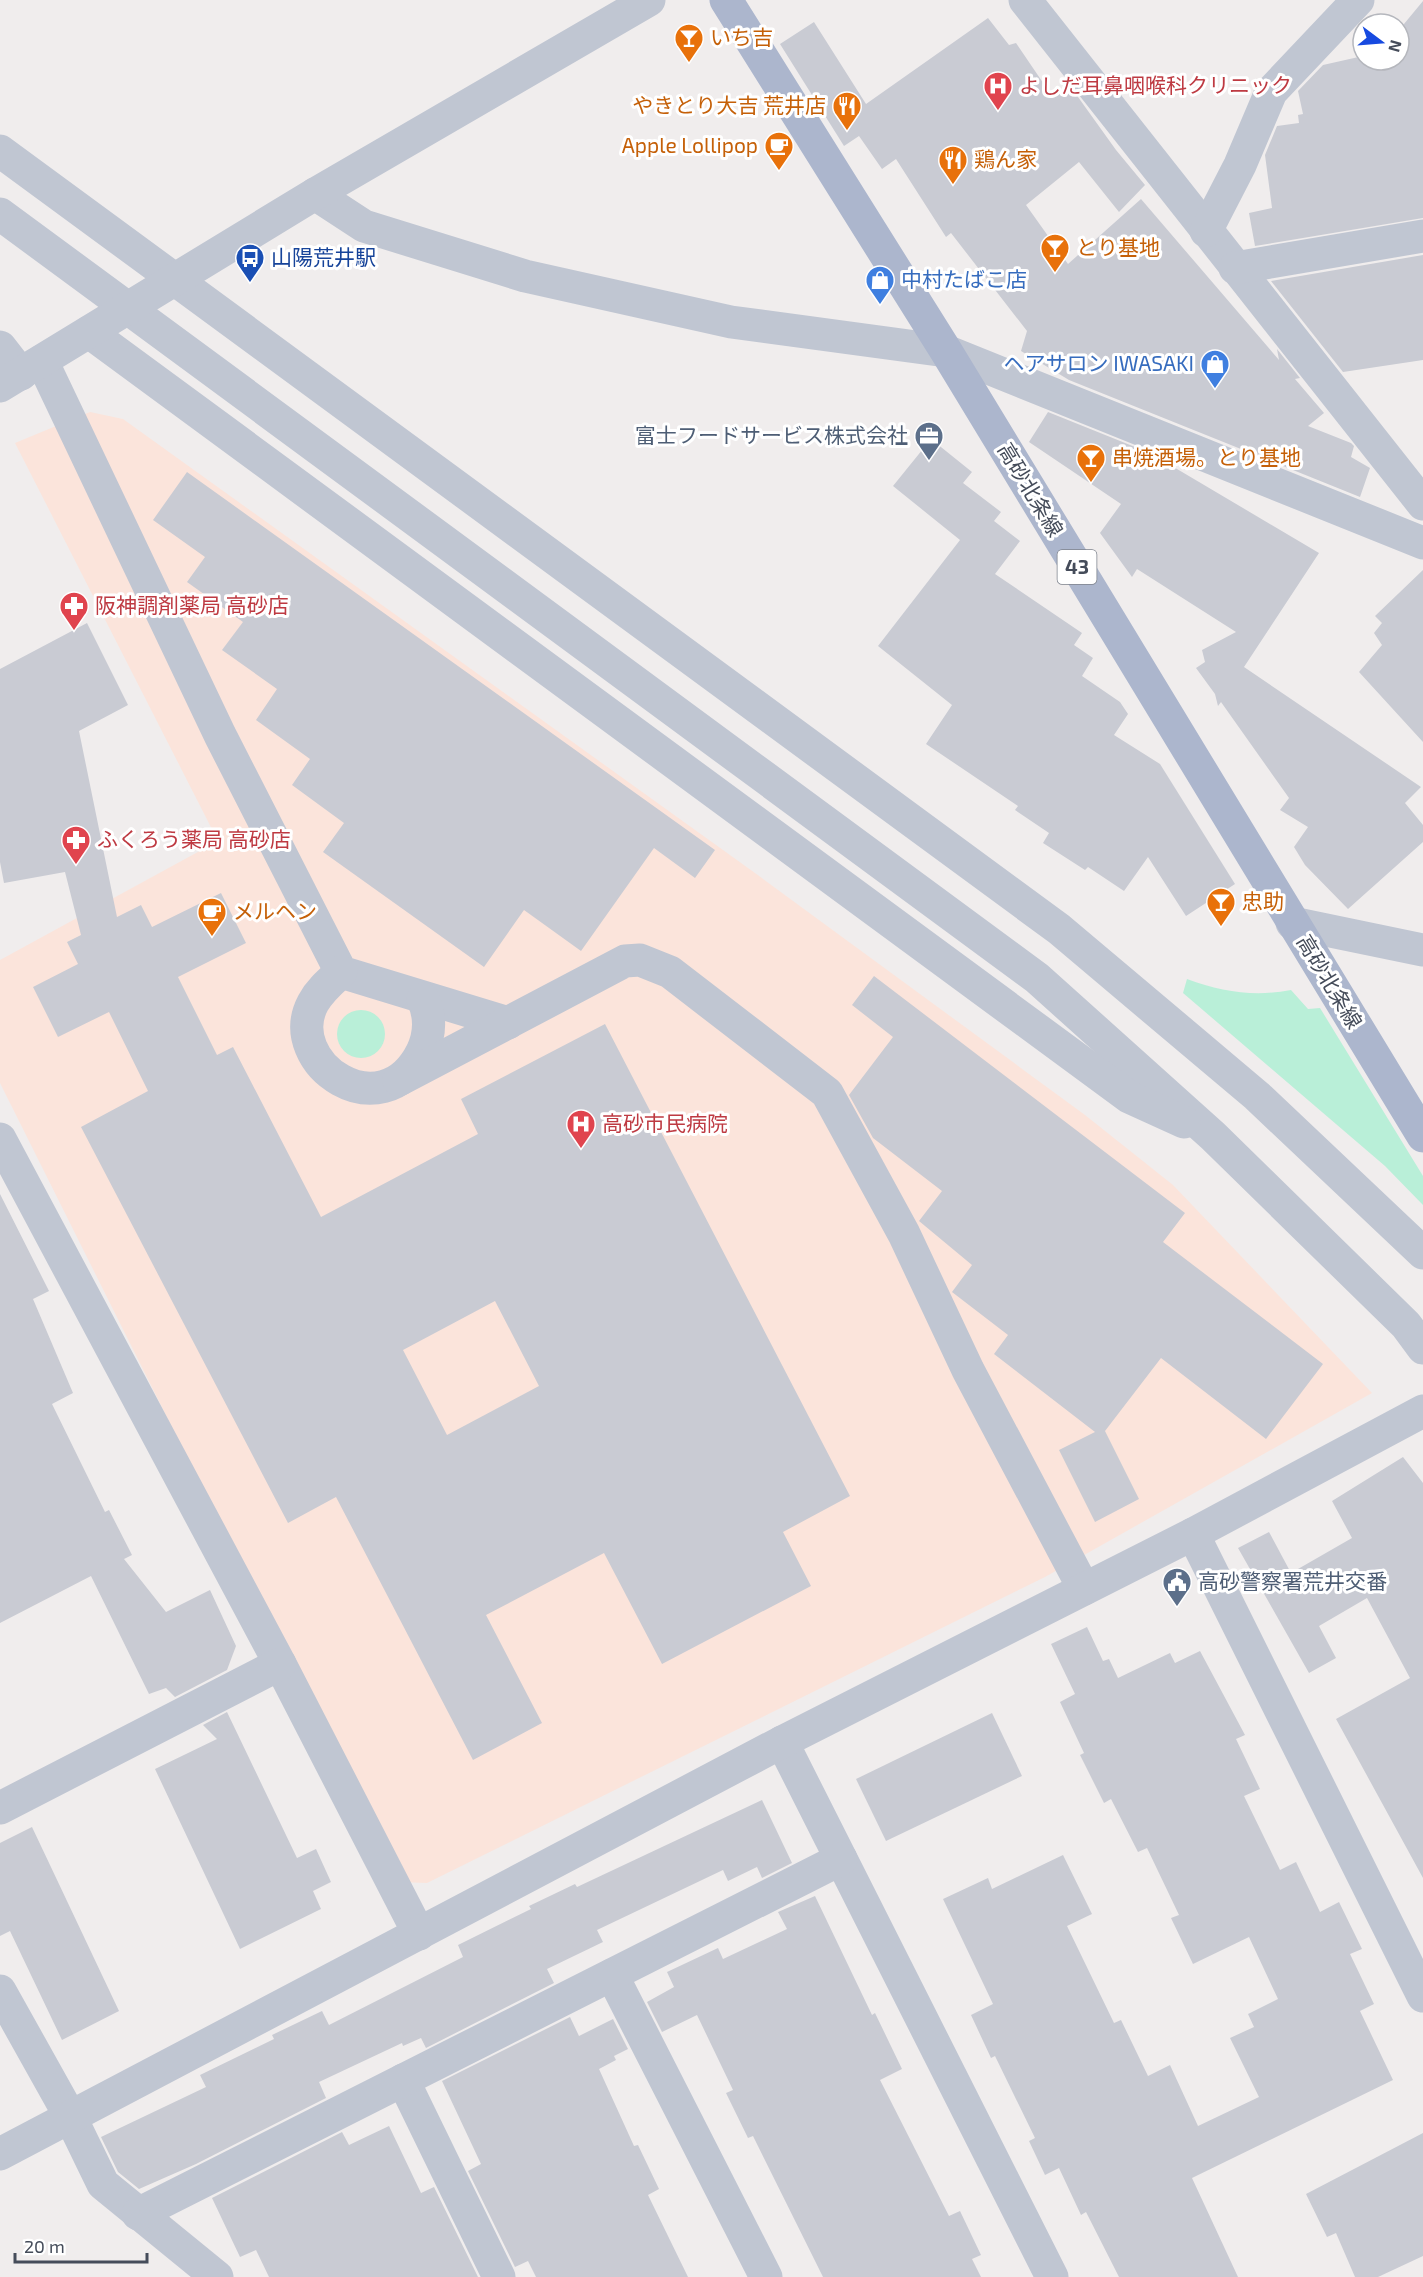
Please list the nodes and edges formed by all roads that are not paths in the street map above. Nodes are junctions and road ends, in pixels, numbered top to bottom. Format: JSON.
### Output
{"nodes":[{"id":1,"x":649,"y":0,"type":"edge"},
{"id":2,"x":726,"y":0,"type":"edge"},
{"id":3,"x":1025,"y":0,"type":"edge"},
{"id":4,"x":1358,"y":0,"type":"edge"},
{"id":5,"x":0,"y":151,"type":"edge"},
{"id":6,"x":315,"y":194,"type":"junction"},
{"id":7,"x":0,"y":214,"type":"edge"},
{"id":8,"x":1206,"y":231,"type":"junction"},
{"id":9,"x":1423,"y":236,"type":"edge"},
{"id":10,"x":1235,"y":268,"type":"junction"},
{"id":11,"x":89,"y":332,"type":"junction"},
{"id":12,"x":0,"y":347,"type":"edge"},
{"id":13,"x":946,"y":351,"type":"junction"},
{"id":14,"x":21,"y":374,"type":"edge"},
{"id":15,"x":1423,"y":504,"type":"edge"},
{"id":16,"x":1423,"y":543,"type":"edge"},
{"id":17,"x":1292,"y":923,"type":"junction"},
{"id":18,"x":1423,"y":950,"type":"edge"},
{"id":19,"x":341,"y":972,"type":"junction"},
{"id":20,"x":423,"y":999,"type":"junction"},
{"id":21,"x":508,"y":1023,"type":"junction"},
{"id":22,"x":399,"y":1080,"type":"junction"},
{"id":23,"x":1213,"y":1136,"type":"junction"},
{"id":24,"x":1423,"y":1136,"type":"edge"},
{"id":25,"x":0,"y":1138,"type":"edge"},
{"id":26,"x":1423,"y":1253,"type":"edge"},
{"id":27,"x":1423,"y":1348,"type":"edge"},
{"id":28,"x":1423,"y":1411,"type":"edge"},
{"id":29,"x":1193,"y":1534,"type":"junction"},
{"id":30,"x":1084,"y":1589,"type":"junction"},
{"id":31,"x":280,"y":1664,"type":"junction"},
{"id":32,"x":782,"y":1742,"type":"junction"},
{"id":33,"x":0,"y":1808,"type":"edge"},
{"id":34,"x":841,"y":1859,"type":"junction"},
{"id":35,"x":419,"y":1934,"type":"junction"},
{"id":36,"x":612,"y":1975,"type":"junction"},
{"id":37,"x":0,"y":1991,"type":"edge"},
{"id":38,"x":1423,"y":1996,"type":"edge"},
{"id":39,"x":403,"y":2080,"type":"junction"},
{"id":40,"x":71,"y":2118,"type":"junction"},
{"id":41,"x":0,"y":2154,"type":"edge"},
{"id":42,"x":138,"y":2214,"type":"junction"},
{"id":43,"x":217,"y":2277,"type":"edge"},
{"id":44,"x":499,"y":2277,"type":"edge"},
{"id":45,"x":765,"y":2277,"type":"edge"},
{"id":46,"x":1052,"y":2277,"type":"edge"}],
"edges":[{"from":1,"to":6,"type":"street"},
{"from":2,"to":13,"type":"main road","name":"高砂北条線","number":"43"},
{"from":3,"to":8,"type":"street"},
{"from":4,"to":8,"type":"street"},
{"from":5,"to":26,"type":"street"},
{"from":6,"to":11,"type":"street"},
{"from":6,"to":13,"type":"street"},
{"from":7,"to":23,"type":"street"},
{"from":8,"to":10,"type":"street"},
{"from":9,"to":10,"type":"street"},
{"from":10,"to":15,"type":"street"},
{"from":11,"to":14,"type":"street"},
{"from":11,"to":23,"type":"street"},
{"from":12,"to":14,"type":"street"},
{"from":13,"to":16,"type":"street"},
{"from":13,"to":17,"type":"main road","name":"高砂北条線","number":"43"},
{"from":14,"to":19,"type":"street"},
{"from":17,"to":18,"type":"street"},
{"from":17,"to":24,"type":"main road","name":"高砂北条線","number":"43"},
{"from":19,"to":20,"type":"street"},
{"from":19,"to":22,"type":"street"},
{"from":20,"to":21,"type":"street"},
{"from":20,"to":22,"type":"street"},
{"from":21,"to":22,"type":"street"},
{"from":21,"to":30,"type":"street"},
{"from":23,"to":27,"type":"street"},
{"from":25,"to":31,"type":"street"},
{"from":28,"to":29,"type":"street"},
{"from":29,"to":30,"type":"street"},
{"from":29,"to":38,"type":"street"},
{"from":30,"to":32,"type":"street"},
{"from":31,"to":33,"type":"street"},
{"from":31,"to":35,"type":"street"},
{"from":32,"to":34,"type":"street"},
{"from":32,"to":35,"type":"street"},
{"from":34,"to":36,"type":"street"},
{"from":34,"to":46,"type":"street"},
{"from":35,"to":40,"type":"street"},
{"from":36,"to":39,"type":"street"},
{"from":36,"to":45,"type":"street"},
{"from":37,"to":40,"type":"street"},
{"from":39,"to":42,"type":"street"},
{"from":39,"to":44,"type":"street"},
{"from":40,"to":41,"type":"street"},
{"from":40,"to":42,"type":"street"},
{"from":42,"to":43,"type":"street"}]}
